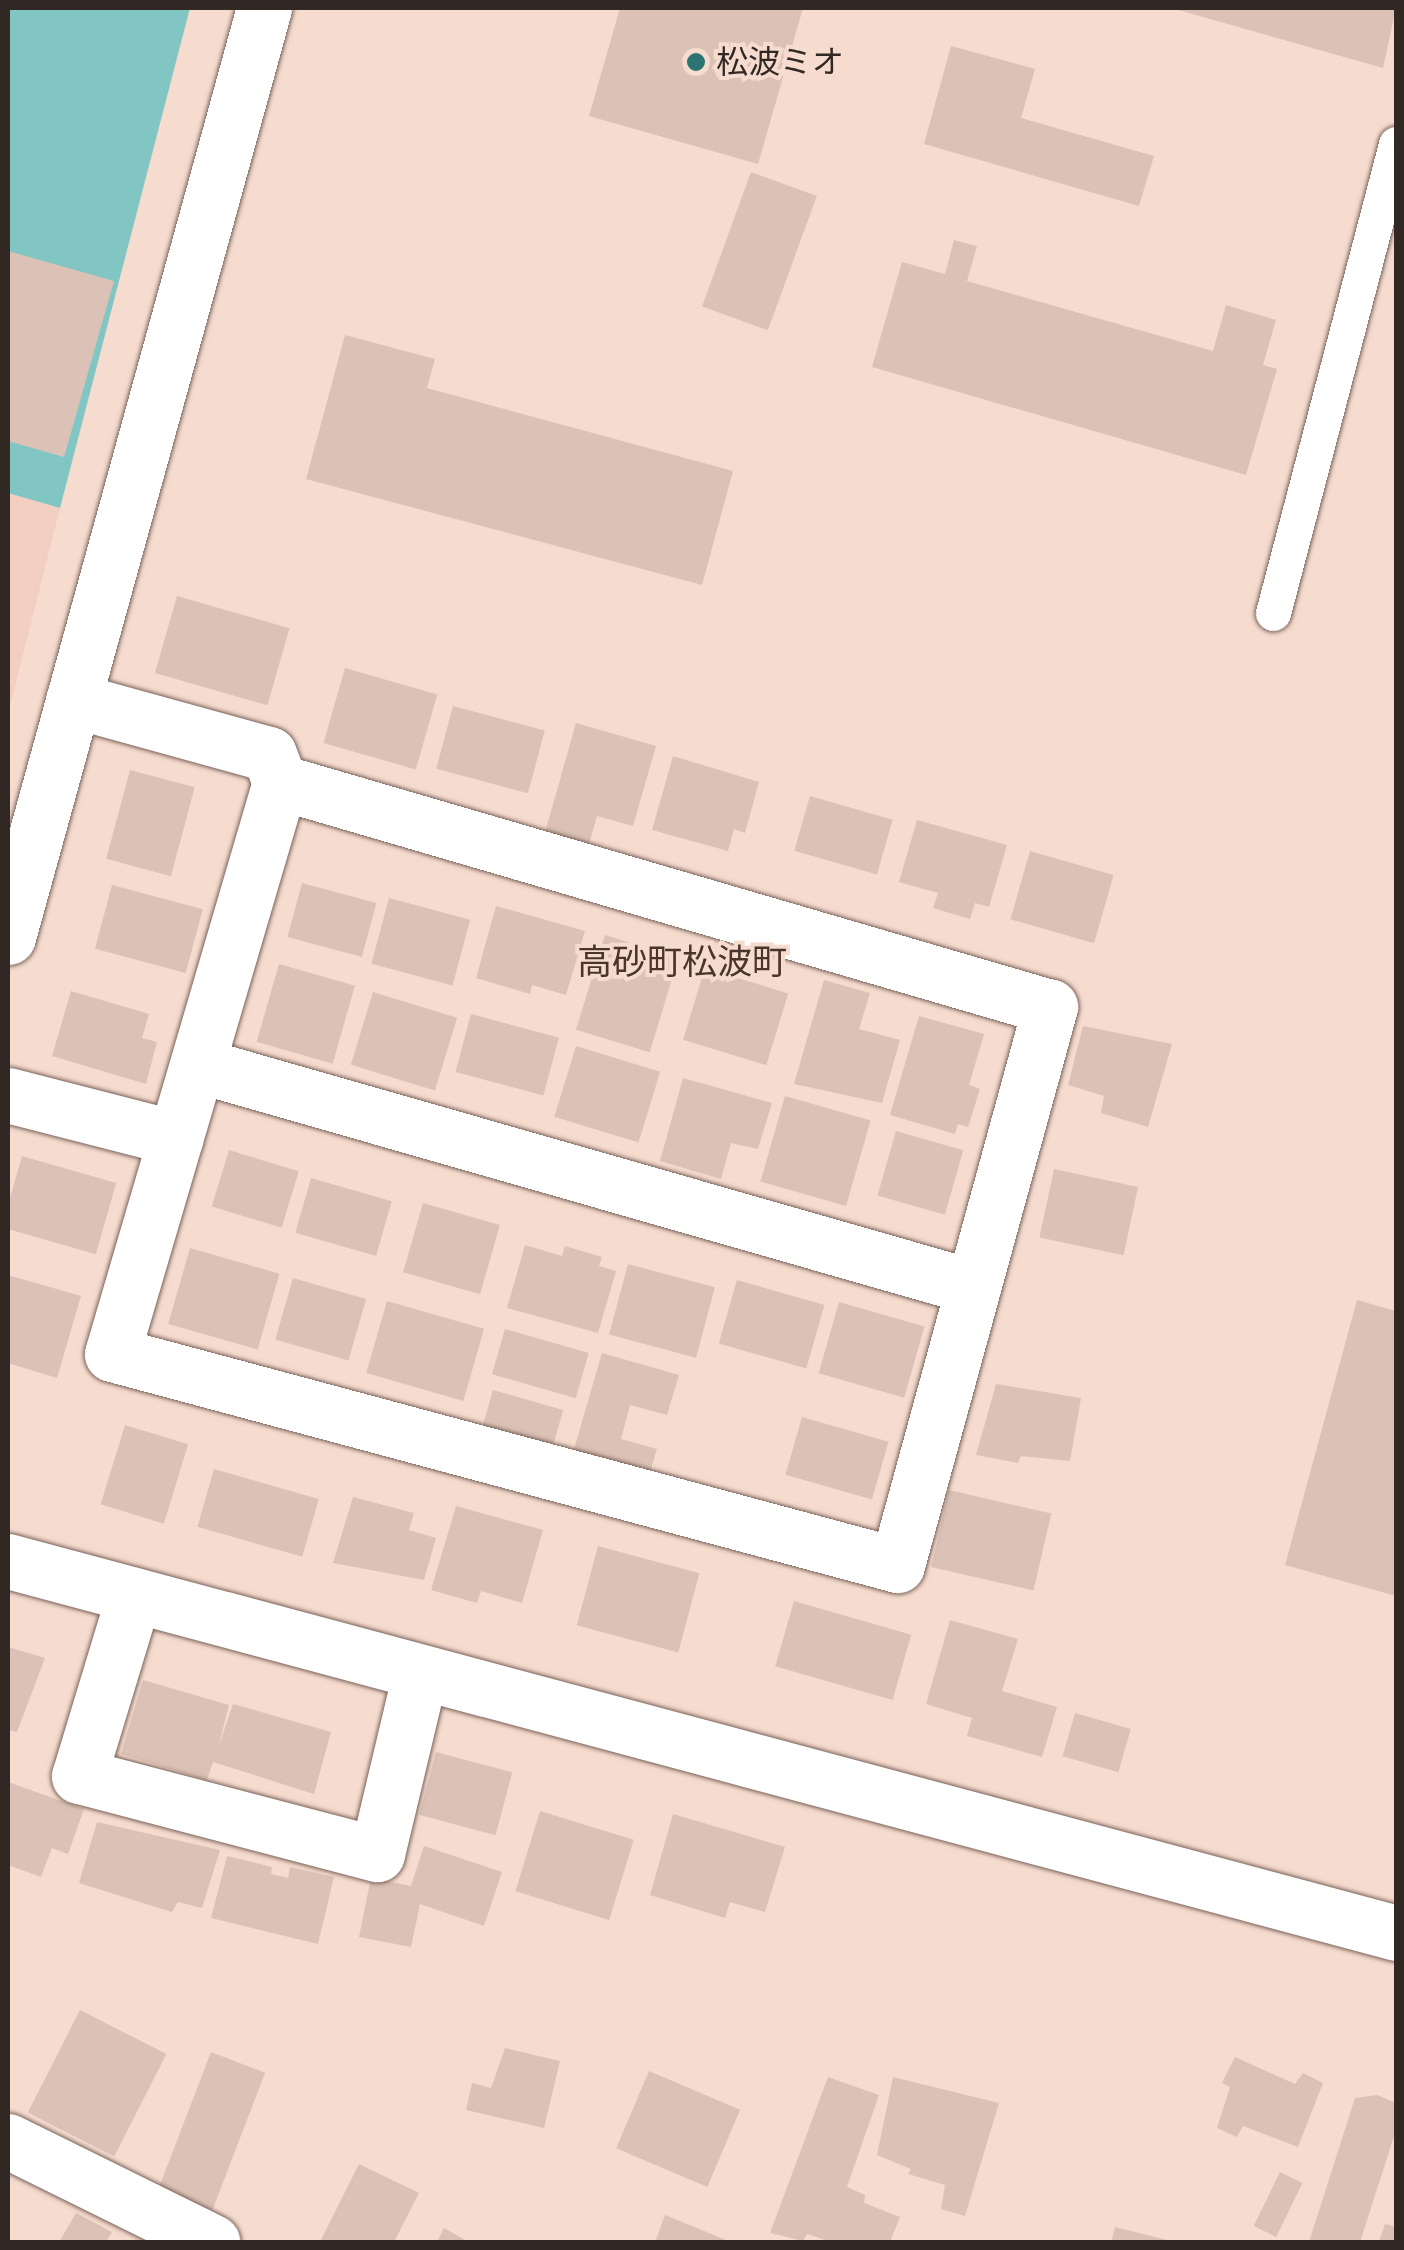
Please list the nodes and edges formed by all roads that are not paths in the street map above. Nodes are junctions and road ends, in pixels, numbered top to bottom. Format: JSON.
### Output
{"nodes":[{"id":1,"x":264,"y":8,"type":"edge"},
{"id":2,"x":1396,"y":144,"type":"edge"},
{"id":3,"x":1272,"y":613,"type":"dead end"},
{"id":4,"x":72,"y":700,"type":"junction"},
{"id":5,"x":280,"y":782,"type":"junction"},
{"id":6,"x":9,"y":929,"type":"edge"},
{"id":7,"x":198,"y":1065,"type":"junction"},
{"id":8,"x":8,"y":1095,"type":"edge"},
{"id":9,"x":176,"y":1138,"type":"junction"},
{"id":10,"x":973,"y":1287,"type":"junction"},
{"id":11,"x":8,"y":1561,"type":"edge"},
{"id":12,"x":134,"y":1595,"type":"junction"},
{"id":13,"x":420,"y":1673,"type":"junction"},
{"id":14,"x":1396,"y":1933,"type":"edge"},
{"id":15,"x":8,"y":2141,"type":"edge"},
{"id":16,"x":212,"y":2242,"type":"edge"}],
"edges":[{"from":1,"to":4,"type":"street"},
{"from":2,"to":3,"type":"lane"},
{"from":4,"to":5,"type":"street"},
{"from":4,"to":6,"type":"street"},
{"from":5,"to":7,"type":"street"},
{"from":5,"to":10,"type":"street"},
{"from":7,"to":9,"type":"street"},
{"from":7,"to":10,"type":"street"},
{"from":8,"to":9,"type":"street"},
{"from":9,"to":10,"type":"street"},
{"from":11,"to":12,"type":"street"},
{"from":12,"to":13,"type":"street"},
{"from":12,"to":13,"type":"street"},
{"from":13,"to":14,"type":"street"},
{"from":15,"to":16,"type":"street"}]}
